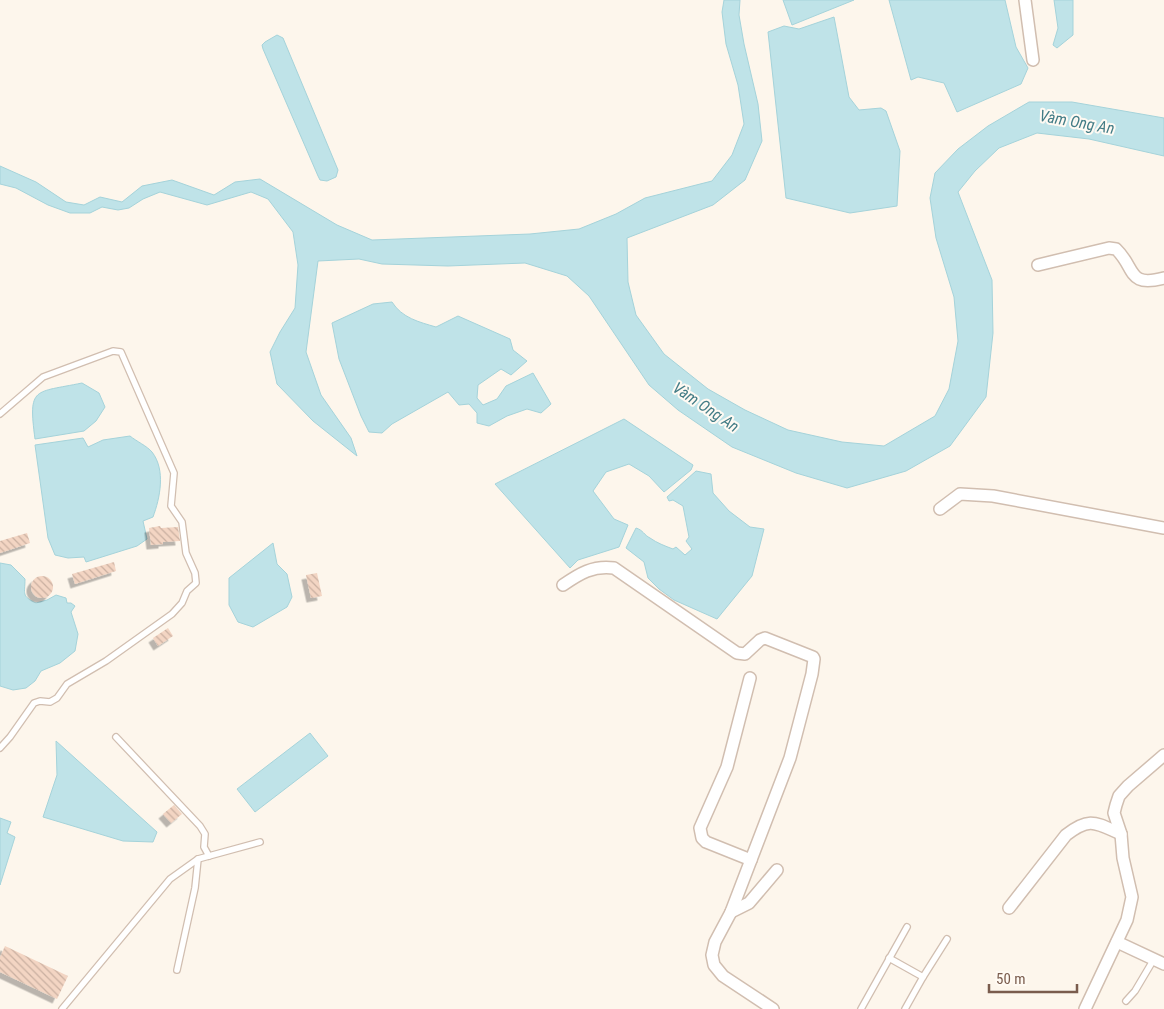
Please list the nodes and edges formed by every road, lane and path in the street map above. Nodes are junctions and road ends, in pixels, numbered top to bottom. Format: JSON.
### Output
{"nodes":[{"id":1,"x":1025,"y":0,"type":"edge"},
{"id":2,"x":1034,"y":60,"type":"dead end"},
{"id":3,"x":1038,"y":265,"type":"dead end"},
{"id":4,"x":1164,"y":278,"type":"edge"},
{"id":5,"x":0,"y":414,"type":"edge"},
{"id":6,"x":940,"y":509,"type":"dead end"},
{"id":7,"x":1164,"y":528,"type":"edge"},
{"id":8,"x":563,"y":586,"type":"dead end"},
{"id":9,"x":750,"y":678,"type":"dead end"},
{"id":10,"x":116,"y":737,"type":"dead end"},
{"id":11,"x":0,"y":748,"type":"edge"},
{"id":12,"x":1164,"y":756,"type":"edge"},
{"id":13,"x":1122,"y":834,"type":"junction"},
{"id":14,"x":260,"y":842,"type":"dead end"},
{"id":15,"x":209,"y":856,"type":"junction"},
{"id":16,"x":198,"y":859,"type":"junction"},
{"id":17,"x":751,"y":860,"type":"junction"},
{"id":18,"x":777,"y":870,"type":"dead end"},
{"id":19,"x":1009,"y":908,"type":"dead end"},
{"id":20,"x":731,"y":912,"type":"junction"},
{"id":21,"x":907,"y":927,"type":"dead end"},
{"id":22,"x":947,"y":939,"type":"dead end"},
{"id":23,"x":1117,"y":942,"type":"junction"},
{"id":24,"x":889,"y":958,"type":"junction"},
{"id":25,"x":1159,"y":962,"type":"edge"},
{"id":26,"x":177,"y":970,"type":"dead end"},
{"id":27,"x":923,"y":977,"type":"junction"},
{"id":28,"x":1126,"y":1001,"type":"dead end"},
{"id":29,"x":62,"y":1009,"type":"edge"},
{"id":30,"x":773,"y":1009,"type":"edge"},
{"id":31,"x":861,"y":1009,"type":"edge"},
{"id":32,"x":905,"y":1009,"type":"edge"},
{"id":33,"x":1085,"y":1009,"type":"edge"}],
"edges":[{"from":1,"to":2,"type":"street"},
{"from":3,"to":4,"type":"street"},
{"from":5,"to":11,"type":"lane"},
{"from":6,"to":7,"type":"street"},
{"from":8,"to":17,"type":"street"},
{"from":9,"to":17,"type":"street"},
{"from":10,"to":15,"type":"lane"},
{"from":12,"to":13,"type":"street"},
{"from":13,"to":19,"type":"street"},
{"from":13,"to":23,"type":"street"},
{"from":14,"to":15,"type":"lane"},
{"from":15,"to":16,"type":"lane"},
{"from":16,"to":26,"type":"lane"},
{"from":16,"to":29,"type":"lane"},
{"from":17,"to":20,"type":"street"},
{"from":18,"to":20,"type":"street"},
{"from":20,"to":30,"type":"street"},
{"from":21,"to":24,"type":"lane"},
{"from":22,"to":27,"type":"lane"},
{"from":23,"to":25,"type":"street"},
{"from":23,"to":33,"type":"street"},
{"from":24,"to":27,"type":"lane"},
{"from":24,"to":31,"type":"lane"},
{"from":25,"to":28,"type":"lane"},
{"from":27,"to":32,"type":"lane"}]}
